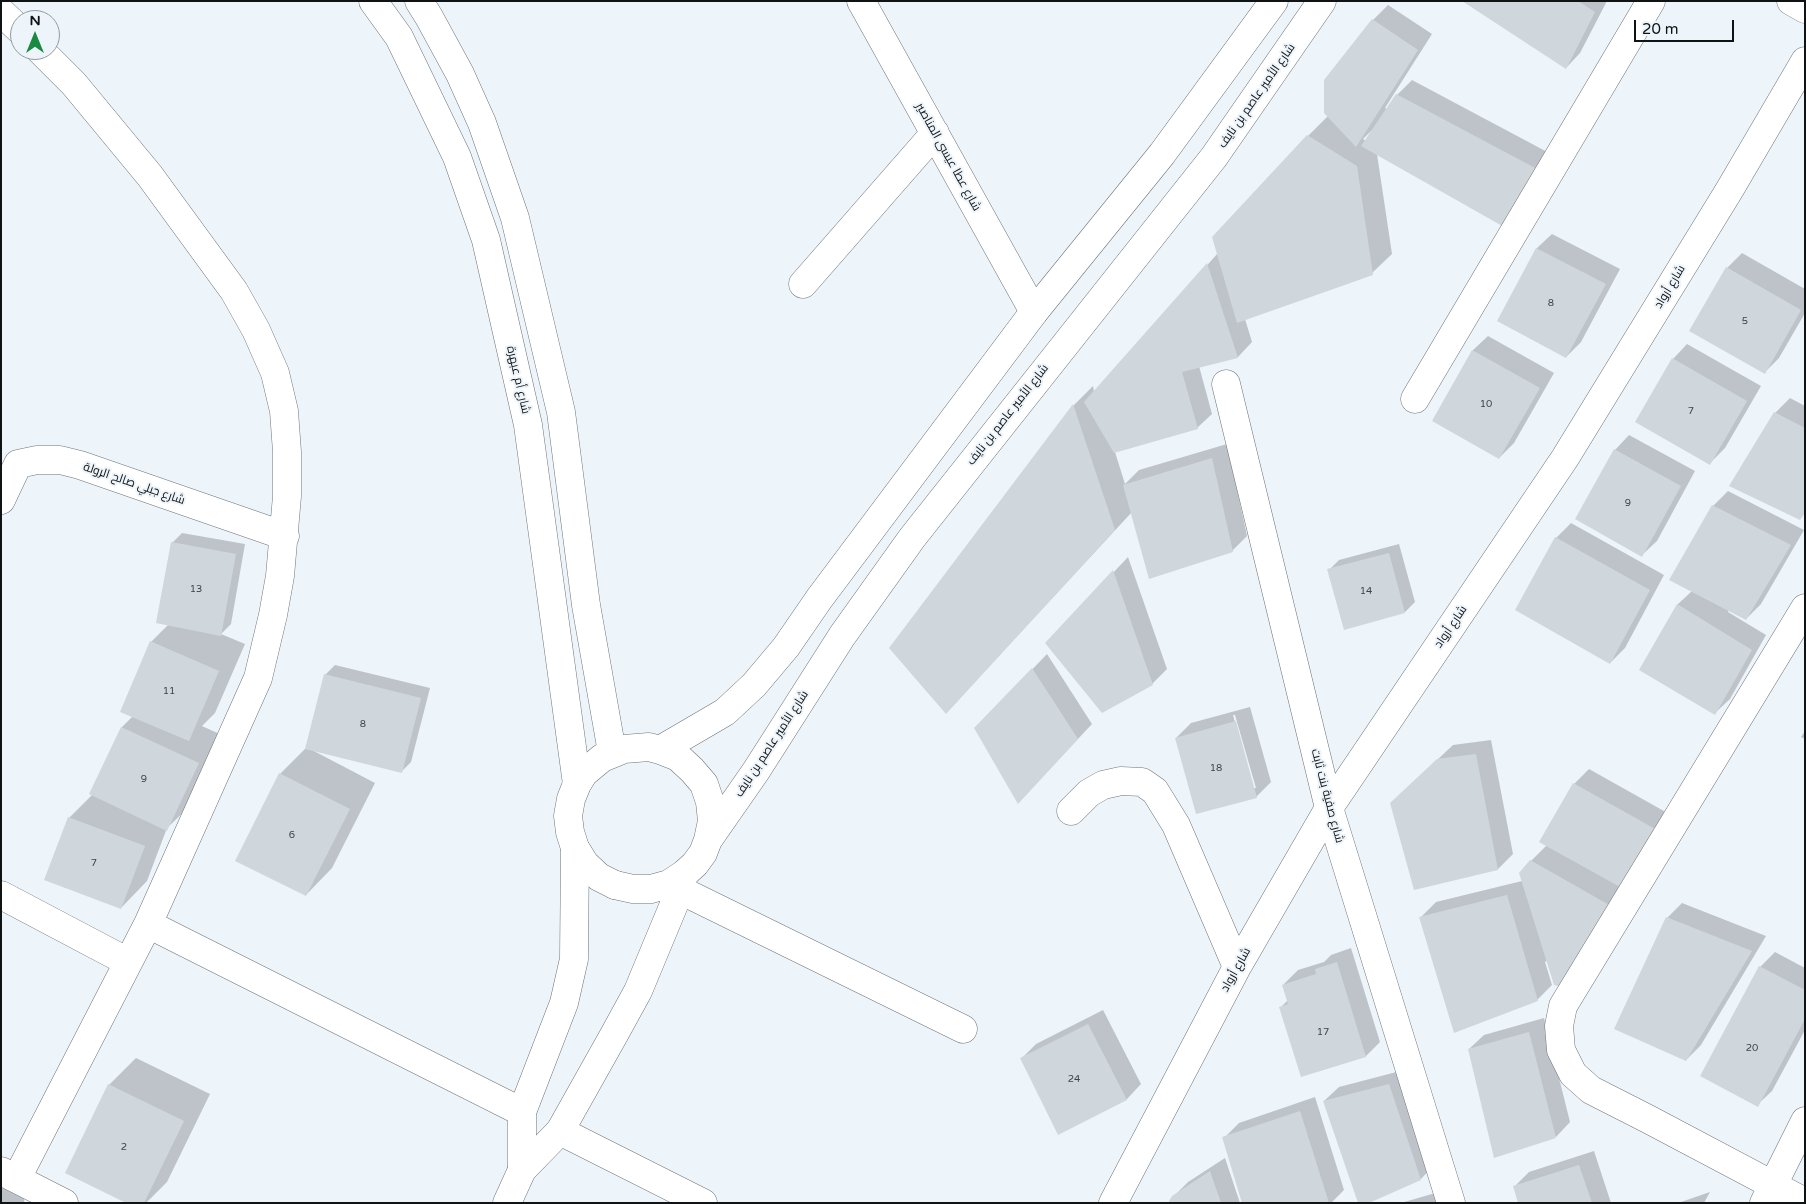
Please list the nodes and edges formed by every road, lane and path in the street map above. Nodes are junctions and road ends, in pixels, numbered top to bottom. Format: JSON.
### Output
{"nodes":[{"id":1,"x":373,"y":1,"type":"edge"},
{"id":2,"x":419,"y":1,"type":"edge"},
{"id":3,"x":862,"y":1,"type":"edge"},
{"id":4,"x":1274,"y":1,"type":"edge"},
{"id":5,"x":1322,"y":1,"type":"edge"},
{"id":6,"x":1651,"y":1,"type":"edge"},
{"id":7,"x":1791,"y":1,"type":"edge"},
{"id":8,"x":1805,"y":9,"type":"edge"},
{"id":9,"x":50,"y":60,"type":"edge"},
{"id":10,"x":1805,"y":61,"type":"edge"},
{"id":11,"x":935,"y":133,"type":"junction"},
{"id":12,"x":803,"y":284,"type":"dead end"},
{"id":13,"x":1034,"y":312,"type":"junction"},
{"id":14,"x":1226,"y":384,"type":"dead end"},
{"id":15,"x":1415,"y":399,"type":"dead end"},
{"id":16,"x":1,"y":500,"type":"edge"},
{"id":17,"x":285,"y":536,"type":"junction"},
{"id":18,"x":1805,"y":608,"type":"edge"},
{"id":19,"x":660,"y":750,"type":"junction"},
{"id":20,"x":612,"y":752,"type":"junction"},
{"id":21,"x":577,"y":784,"type":"junction"},
{"id":22,"x":1329,"y":808,"type":"junction"},
{"id":23,"x":1072,"y":811,"type":"dead end"},
{"id":24,"x":708,"y":840,"type":"junction"},
{"id":25,"x":575,"y":848,"type":"junction"},
{"id":26,"x":682,"y":882,"type":"junction"},
{"id":27,"x":1,"y":894,"type":"edge"},
{"id":28,"x":148,"y":924,"type":"junction"},
{"id":29,"x":128,"y":962,"type":"junction"},
{"id":30,"x":1236,"y":968,"type":"junction"},
{"id":31,"x":963,"y":1029,"type":"dead end"},
{"id":32,"x":522,"y":1112,"type":"junction"},
{"id":33,"x":1805,"y":1121,"type":"edge"},
{"id":34,"x":560,"y":1131,"type":"junction"},
{"id":35,"x":522,"y":1170,"type":"junction"},
{"id":36,"x":9,"y":1174,"type":"edge"},
{"id":37,"x":1769,"y":1194,"type":"edge"},
{"id":38,"x":1805,"y":1202,"type":"edge"},
{"id":39,"x":64,"y":1203,"type":"edge"},
{"id":40,"x":507,"y":1203,"type":"edge"},
{"id":41,"x":703,"y":1203,"type":"edge"},
{"id":42,"x":1114,"y":1203,"type":"edge"},
{"id":43,"x":1451,"y":1203,"type":"edge"}],
"edges":[{"from":1,"to":21,"type":"street","name":"شارع أم عبهرة"},
{"from":2,"to":20,"type":"street"},
{"from":3,"to":11,"type":"street","name":"شارع عطا عيسى المناصير"},
{"from":4,"to":13,"type":"street"},
{"from":5,"to":24,"type":"street","name":"شارع الأمير عاصم بن نايف"},
{"from":6,"to":15,"type":"street"},
{"from":7,"to":8,"type":"street"},
{"from":9,"to":17,"type":"street"},
{"from":10,"to":22,"type":"street","name":"شارع أرواد"},
{"from":11,"to":12,"type":"street"},
{"from":11,"to":13,"type":"street","name":"شارع عطا عيسى المناصير"},
{"from":13,"to":19,"type":"street"},
{"from":14,"to":22,"type":"street","name":"شارع صفية بنت ثابت"},
{"from":16,"to":17,"type":"street","name":"شارع جبلي صالح الرولة"},
{"from":17,"to":28,"type":"street"},
{"from":18,"to":37,"type":"street"},
{"from":19,"to":20,"type":"street"},
{"from":19,"to":24,"type":"street"},
{"from":20,"to":21,"type":"street"},
{"from":21,"to":25,"type":"street"},
{"from":22,"to":30,"type":"street","name":"شارع أرواد"},
{"from":22,"to":43,"type":"street","name":"شارع صفية بنت ثابت"},
{"from":23,"to":30,"type":"street"},
{"from":24,"to":26,"type":"street"},
{"from":25,"to":26,"type":"street"},
{"from":25,"to":32,"type":"street"},
{"from":26,"to":31,"type":"street"},
{"from":26,"to":34,"type":"street"},
{"from":27,"to":29,"type":"street"},
{"from":28,"to":29,"type":"street"},
{"from":28,"to":32,"type":"street"},
{"from":29,"to":36,"type":"street"},
{"from":30,"to":42,"type":"street","name":"شارع أرواد"},
{"from":32,"to":35,"type":"street"},
{"from":33,"to":37,"type":"street"},
{"from":34,"to":35,"type":"street"},
{"from":34,"to":41,"type":"street"},
{"from":35,"to":40,"type":"street"},
{"from":36,"to":39,"type":"street"},
{"from":37,"to":38,"type":"street"}]}
